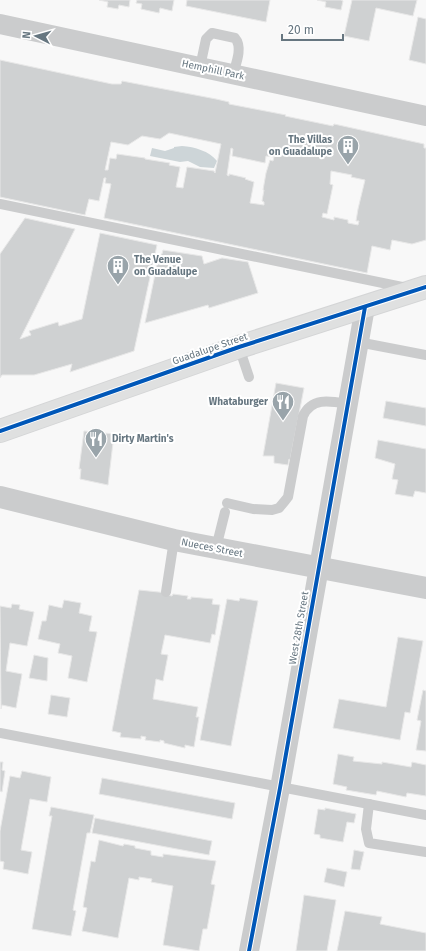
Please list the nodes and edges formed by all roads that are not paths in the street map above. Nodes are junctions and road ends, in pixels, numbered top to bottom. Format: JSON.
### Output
{"nodes":[{"id":1,"x":0,"y":24,"type":"edge"},
{"id":2,"x":200,"y":67,"type":"junction"},
{"id":3,"x":234,"y":74,"type":"junction"},
{"id":4,"x":426,"y":116,"type":"edge"},
{"id":5,"x":0,"y":204,"type":"edge"},
{"id":6,"x":421,"y":288,"type":"edge"},
{"id":7,"x":365,"y":307,"type":"junction"},
{"id":8,"x":358,"y":342,"type":"junction"},
{"id":9,"x":239,"y":346,"type":"junction"},
{"id":10,"x":426,"y":355,"type":"edge"},
{"id":11,"x":249,"y":377,"type":"dead end"},
{"id":12,"x":348,"y":404,"type":"junction"},
{"id":13,"x":2,"y":428,"type":"edge"},
{"id":14,"x":0,"y":497,"type":"edge"},
{"id":15,"x":174,"y":540,"type":"junction"},
{"id":16,"x":216,"y":548,"type":"junction"},
{"id":17,"x":318,"y":567,"type":"junction"},
{"id":18,"x":426,"y":588,"type":"edge"},
{"id":19,"x":166,"y":592,"type":"dead end"},
{"id":20,"x":0,"y":733,"type":"edge"},
{"id":21,"x":280,"y":788,"type":"junction"},
{"id":22,"x":369,"y":804,"type":"junction"},
{"id":23,"x":426,"y":815,"type":"edge"},
{"id":24,"x":426,"y":852,"type":"edge"},
{"id":25,"x":249,"y":951,"type":"edge"}],
"edges":[{"from":1,"to":2,"type":"street","name":"Hemphill Park"},
{"from":2,"to":3,"type":"street","name":"Hemphill Park"},
{"from":2,"to":3,"type":"lane"},
{"from":3,"to":4,"type":"street","name":"Hemphill Park"},
{"from":5,"to":6,"type":"lane"},
{"from":6,"to":7,"type":"main road","name":"Guadalupe Street"},
{"from":7,"to":8,"type":"street","name":"West 28th Street"},
{"from":7,"to":9,"type":"main road","name":"Guadalupe Street"},
{"from":8,"to":10,"type":"lane"},
{"from":8,"to":12,"type":"street","name":"West 28th Street"},
{"from":9,"to":11,"type":"lane"},
{"from":9,"to":13,"type":"main road","name":"Guadalupe Street"},
{"from":12,"to":16,"type":"lane"},
{"from":12,"to":17,"type":"street","name":"West 28th Street"},
{"from":14,"to":15,"type":"street","name":"Nueces Street"},
{"from":15,"to":16,"type":"street","name":"Nueces Street"},
{"from":15,"to":19,"type":"lane"},
{"from":16,"to":17,"type":"street","name":"Nueces Street"},
{"from":17,"to":18,"type":"street","name":"Nueces Street"},
{"from":17,"to":21,"type":"street","name":"West 28th Street"},
{"from":20,"to":21,"type":"lane"},
{"from":21,"to":22,"type":"lane"},
{"from":21,"to":25,"type":"street","name":"West 28th Street"},
{"from":22,"to":23,"type":"lane"},
{"from":22,"to":24,"type":"lane"}]}
